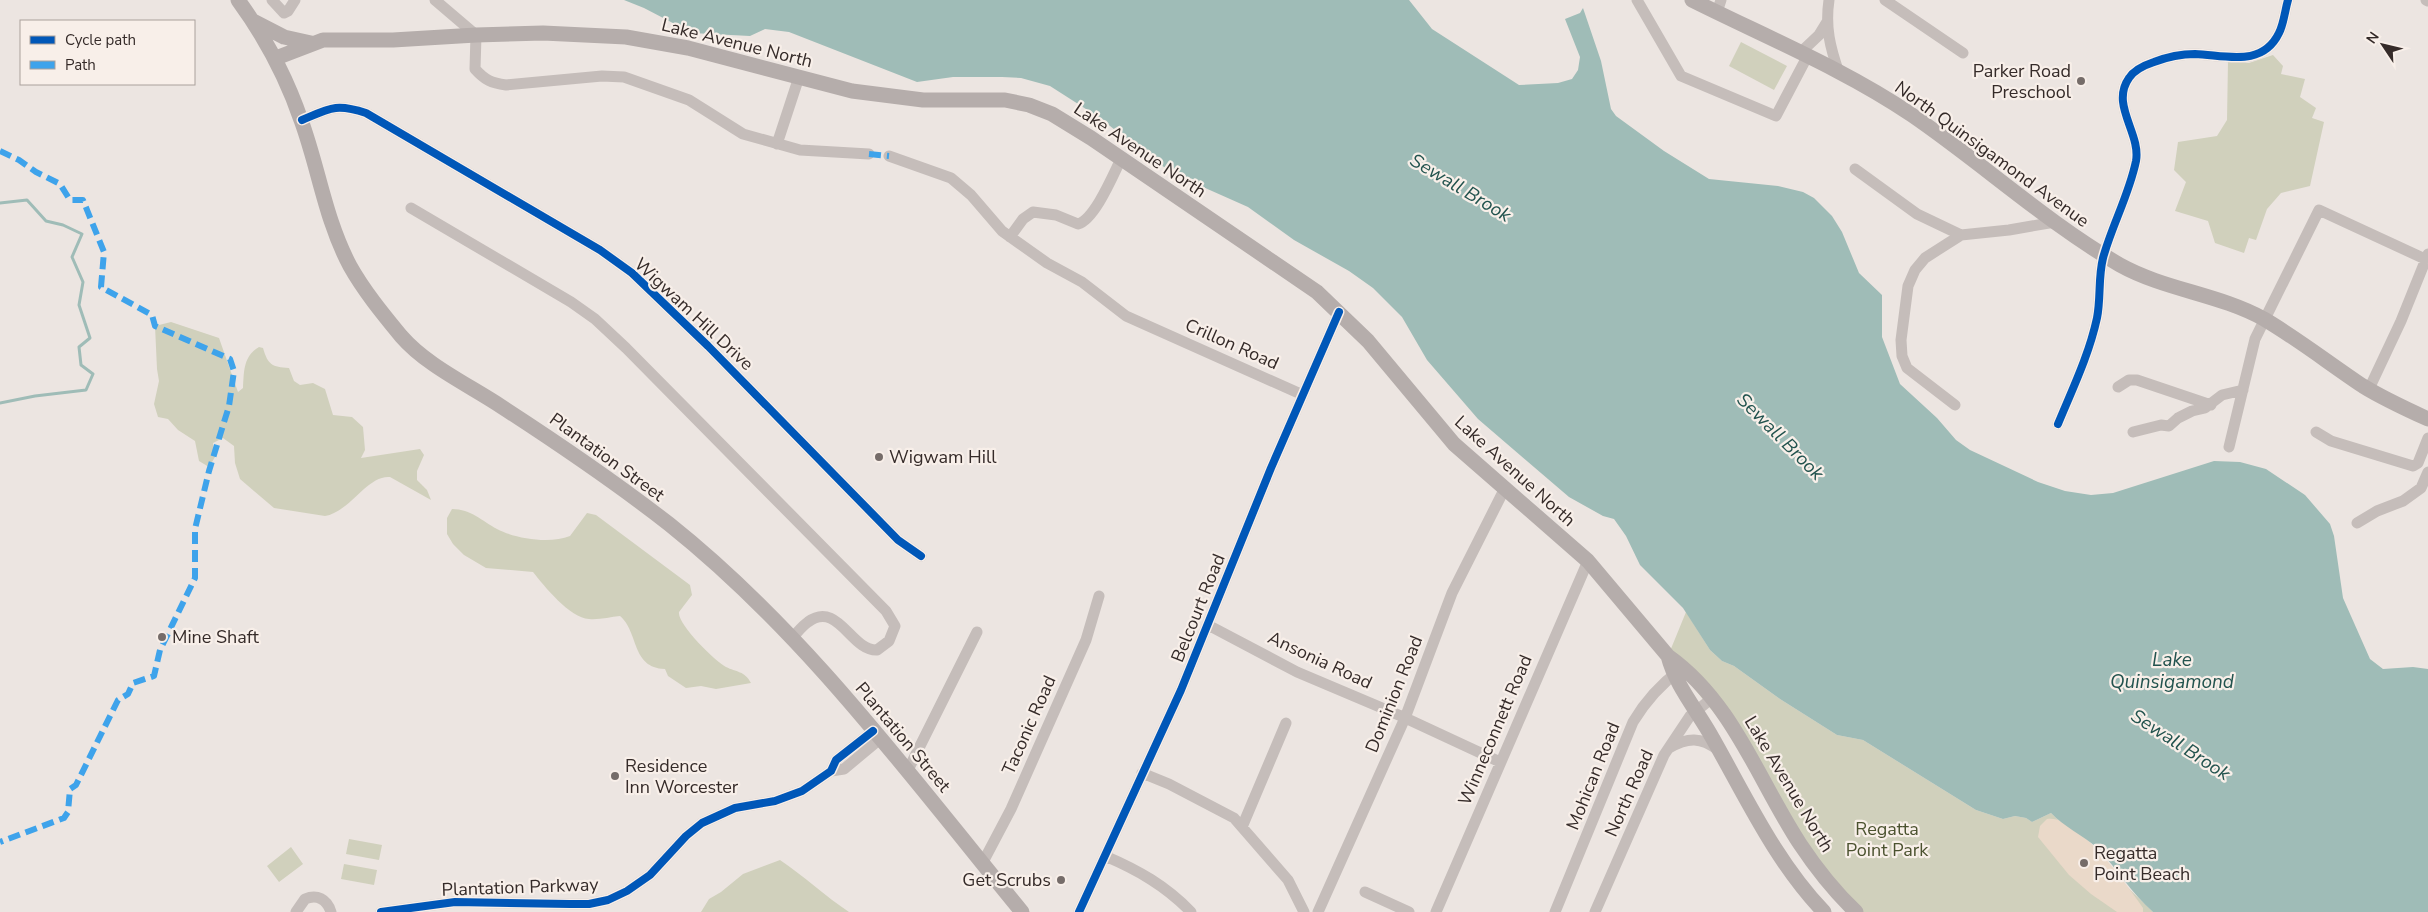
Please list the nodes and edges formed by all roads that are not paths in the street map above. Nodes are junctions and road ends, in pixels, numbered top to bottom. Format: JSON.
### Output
{"nodes":[{"id":1,"x":238,"y":0,"type":"edge"},
{"id":2,"x":272,"y":0,"type":"edge"},
{"id":3,"x":295,"y":0,"type":"edge"},
{"id":4,"x":435,"y":0,"type":"edge"},
{"id":5,"x":1637,"y":0,"type":"edge"},
{"id":6,"x":1692,"y":0,"type":"edge"},
{"id":7,"x":1829,"y":0,"type":"edge"},
{"id":8,"x":1885,"y":0,"type":"edge"},
{"id":9,"x":2288,"y":0,"type":"edge"},
{"id":10,"x":1719,"y":6,"type":"edge"},
{"id":11,"x":253,"y":21,"type":"junction"},
{"id":12,"x":1827,"y":22,"type":"junction"},
{"id":13,"x":476,"y":35,"type":"junction"},
{"id":14,"x":312,"y":43,"type":"junction"},
{"id":15,"x":1962,"y":53,"type":"dead end"},
{"id":16,"x":1804,"y":55,"type":"junction"},
{"id":17,"x":276,"y":58,"type":"junction"},
{"id":18,"x":1839,"y":73,"type":"junction"},
{"id":19,"x":799,"y":77,"type":"junction"},
{"id":20,"x":302,"y":120,"type":"junction"},
{"id":21,"x":777,"y":144,"type":"junction"},
{"id":22,"x":869,"y":154,"type":"dead end"},
{"id":23,"x":889,"y":156,"type":"dead end"},
{"id":24,"x":1121,"y":159,"type":"junction"},
{"id":25,"x":1855,"y":168,"type":"dead end"},
{"id":26,"x":411,"y":208,"type":"dead end"},
{"id":27,"x":2055,"y":222,"type":"junction"},
{"id":28,"x":1961,"y":235,"type":"junction"},
{"id":29,"x":1010,"y":237,"type":"junction"},
{"id":30,"x":2104,"y":255,"type":"junction"},
{"id":31,"x":2427,"y":257,"type":"edge"},
{"id":32,"x":1339,"y":312,"type":"junction"},
{"id":33,"x":2264,"y":320,"type":"junction"},
{"id":34,"x":2118,"y":388,"type":"dead end"},
{"id":35,"x":2369,"y":389,"type":"junction"},
{"id":36,"x":2243,"y":390,"type":"junction"},
{"id":37,"x":1303,"y":395,"type":"junction"},
{"id":38,"x":1955,"y":405,"type":"dead end"},
{"id":39,"x":2210,"y":405,"type":"junction"},
{"id":40,"x":2428,"y":419,"type":"edge"},
{"id":41,"x":2058,"y":424,"type":"dead end"},
{"id":42,"x":2133,"y":432,"type":"dead end"},
{"id":43,"x":2316,"y":432,"type":"dead end"},
{"id":44,"x":2428,"y":438,"type":"edge"},
{"id":45,"x":2229,"y":447,"type":"dead end"},
{"id":46,"x":2428,"y":472,"type":"edge"},
{"id":47,"x":1504,"y":490,"type":"junction"},
{"id":48,"x":2357,"y":523,"type":"dead end"},
{"id":49,"x":921,"y":556,"type":"dead end"},
{"id":50,"x":1588,"y":561,"type":"junction"},
{"id":51,"x":1099,"y":596,"type":"dead end"},
{"id":52,"x":1208,"y":625,"type":"junction"},
{"id":53,"x":977,"y":632,"type":"dead end"},
{"id":54,"x":792,"y":638,"type":"junction"},
{"id":55,"x":1678,"y":671,"type":"junction"},
{"id":56,"x":1711,"y":699,"type":"junction"},
{"id":57,"x":1696,"y":710,"type":"junction"},
{"id":58,"x":1405,"y":718,"type":"junction"},
{"id":59,"x":1286,"y":722,"type":"dead end"},
{"id":60,"x":876,"y":735,"type":"junction"},
{"id":61,"x":1668,"y":749,"type":"junction"},
{"id":62,"x":1720,"y":752,"type":"junction"},
{"id":63,"x":1500,"y":762,"type":"junction"},
{"id":64,"x":908,"y":770,"type":"junction"},
{"id":65,"x":1142,"y":773,"type":"junction"},
{"id":66,"x":1242,"y":827,"type":"junction"},
{"id":67,"x":1105,"y":856,"type":"junction"},
{"id":68,"x":982,"y":864,"type":"junction"},
{"id":69,"x":1365,"y":892,"type":"dead end"},
{"id":70,"x":1597,"y":908,"type":"edge"},
{"id":71,"x":296,"y":912,"type":"edge"},
{"id":72,"x":331,"y":912,"type":"edge"},
{"id":73,"x":380,"y":912,"type":"edge"},
{"id":74,"x":1022,"y":912,"type":"edge"},
{"id":75,"x":1079,"y":912,"type":"edge"},
{"id":76,"x":1190,"y":912,"type":"edge"},
{"id":77,"x":1304,"y":912,"type":"edge"},
{"id":78,"x":1318,"y":912,"type":"edge"},
{"id":79,"x":1409,"y":912,"type":"edge"},
{"id":80,"x":1436,"y":912,"type":"edge"},
{"id":81,"x":1555,"y":912,"type":"edge"},
{"id":82,"x":1608,"y":912,"type":"edge"},
{"id":83,"x":1824,"y":912,"type":"edge"},
{"id":84,"x":1856,"y":912,"type":"edge"}],
"edges":[{"from":1,"to":11,"type":"main road","name":"Plantation Street"},
{"from":2,"to":3,"type":"street"},
{"from":4,"to":13,"type":"street"},
{"from":5,"to":16,"type":"street"},
{"from":6,"to":10,"type":"main road","name":"North Quinsigamond Avenue"},
{"from":7,"to":12,"type":"street"},
{"from":8,"to":15,"type":"street"},
{"from":9,"to":30,"type":"street"},
{"from":10,"to":16,"type":"main road","name":"North Quinsigamond Avenue"},
{"from":11,"to":14,"type":"main road"},
{"from":11,"to":17,"type":"main road","name":"Plantation Street"},
{"from":12,"to":16,"type":"street"},
{"from":12,"to":18,"type":"street"},
{"from":13,"to":14,"type":"main road","name":"Lake Avenue North"},
{"from":13,"to":19,"type":"main road","name":"Lake Avenue North"},
{"from":13,"to":21,"type":"street"},
{"from":14,"to":17,"type":"main road"},
{"from":16,"to":18,"type":"main road","name":"North Quinsigamond Avenue"},
{"from":17,"to":20,"type":"main road","name":"Plantation Street"},
{"from":18,"to":27,"type":"main road","name":"North Quinsigamond Avenue"},
{"from":19,"to":21,"type":"street"},
{"from":19,"to":24,"type":"main road","name":"Lake Avenue North"},
{"from":20,"to":49,"type":"street","name":"Wigwam Hill Drive"},
{"from":20,"to":54,"type":"main road","name":"Plantation Street"},
{"from":21,"to":22,"type":"street"},
{"from":23,"to":29,"type":"street","name":"Crillon Road"},
{"from":24,"to":29,"type":"street"},
{"from":24,"to":32,"type":"main road","name":"Lake Avenue North"},
{"from":25,"to":28,"type":"street"},
{"from":26,"to":54,"type":"street"},
{"from":27,"to":28,"type":"street"},
{"from":27,"to":30,"type":"main road","name":"North Quinsigamond Avenue"},
{"from":28,"to":38,"type":"street"},
{"from":29,"to":37,"type":"street","name":"Crillon Road"},
{"from":30,"to":33,"type":"main road","name":"North Quinsigamond Avenue"},
{"from":30,"to":41,"type":"street"},
{"from":31,"to":33,"type":"street"},
{"from":31,"to":35,"type":"street"},
{"from":32,"to":37,"type":"street","name":"Belcourt Road"},
{"from":32,"to":47,"type":"main road","name":"Lake Avenue North"},
{"from":33,"to":35,"type":"main road","name":"North Quinsigamond Avenue"},
{"from":33,"to":36,"type":"street"},
{"from":34,"to":39,"type":"street"},
{"from":35,"to":40,"type":"main road","name":"North Quinsigamond Avenue"},
{"from":36,"to":39,"type":"street"},
{"from":36,"to":45,"type":"street"},
{"from":37,"to":52,"type":"street","name":"Belcourt Road"},
{"from":39,"to":42,"type":"street"},
{"from":43,"to":44,"type":"street"},
{"from":46,"to":48,"type":"street"},
{"from":47,"to":50,"type":"main road","name":"Lake Avenue North"},
{"from":47,"to":58,"type":"street","name":"Dominion Road"},
{"from":50,"to":55,"type":"main road","name":"Lake Avenue North"},
{"from":50,"to":63,"type":"street","name":"Winneconnett Road"},
{"from":51,"to":68,"type":"street","name":"Taconic Road"},
{"from":52,"to":58,"type":"street","name":"Ansonia Road"},
{"from":52,"to":65,"type":"street","name":"Belcourt Road"},
{"from":53,"to":64,"type":"street"},
{"from":54,"to":60,"type":"main road","name":"Plantation Street"},
{"from":55,"to":56,"type":"main road","name":"Lake Avenue North"},
{"from":55,"to":57,"type":"main road","name":"Lake Avenue North"},
{"from":55,"to":81,"type":"street","name":"Mohican Road"},
{"from":56,"to":57,"type":"street","name":"North Road"},
{"from":56,"to":84,"type":"main road","name":"Lake Avenue North"},
{"from":57,"to":61,"type":"street","name":"North Road"},
{"from":57,"to":62,"type":"main road","name":"Lake Avenue North"},
{"from":58,"to":63,"type":"street","name":"Ansonia Road"},
{"from":58,"to":78,"type":"street","name":"Dominion Road"},
{"from":59,"to":66,"type":"street"},
{"from":60,"to":64,"type":"main road","name":"Plantation Street"},
{"from":60,"to":73,"type":"street","name":"Plantation Parkway"},
{"from":61,"to":62,"type":"street"},
{"from":61,"to":70,"type":"street","name":"North Road"},
{"from":62,"to":83,"type":"main road","name":"Lake Avenue North"},
{"from":63,"to":80,"type":"street","name":"Winneconnett Road"},
{"from":64,"to":68,"type":"main road","name":"Plantation Street"},
{"from":65,"to":66,"type":"street"},
{"from":65,"to":67,"type":"street","name":"Belcourt Road"},
{"from":66,"to":77,"type":"street"},
{"from":67,"to":75,"type":"street","name":"Belcourt Road"},
{"from":67,"to":76,"type":"street"},
{"from":68,"to":74,"type":"main road","name":"Plantation Street"},
{"from":69,"to":79,"type":"street"},
{"from":70,"to":82,"type":"street"},
{"from":71,"to":72,"type":"street"}]}
